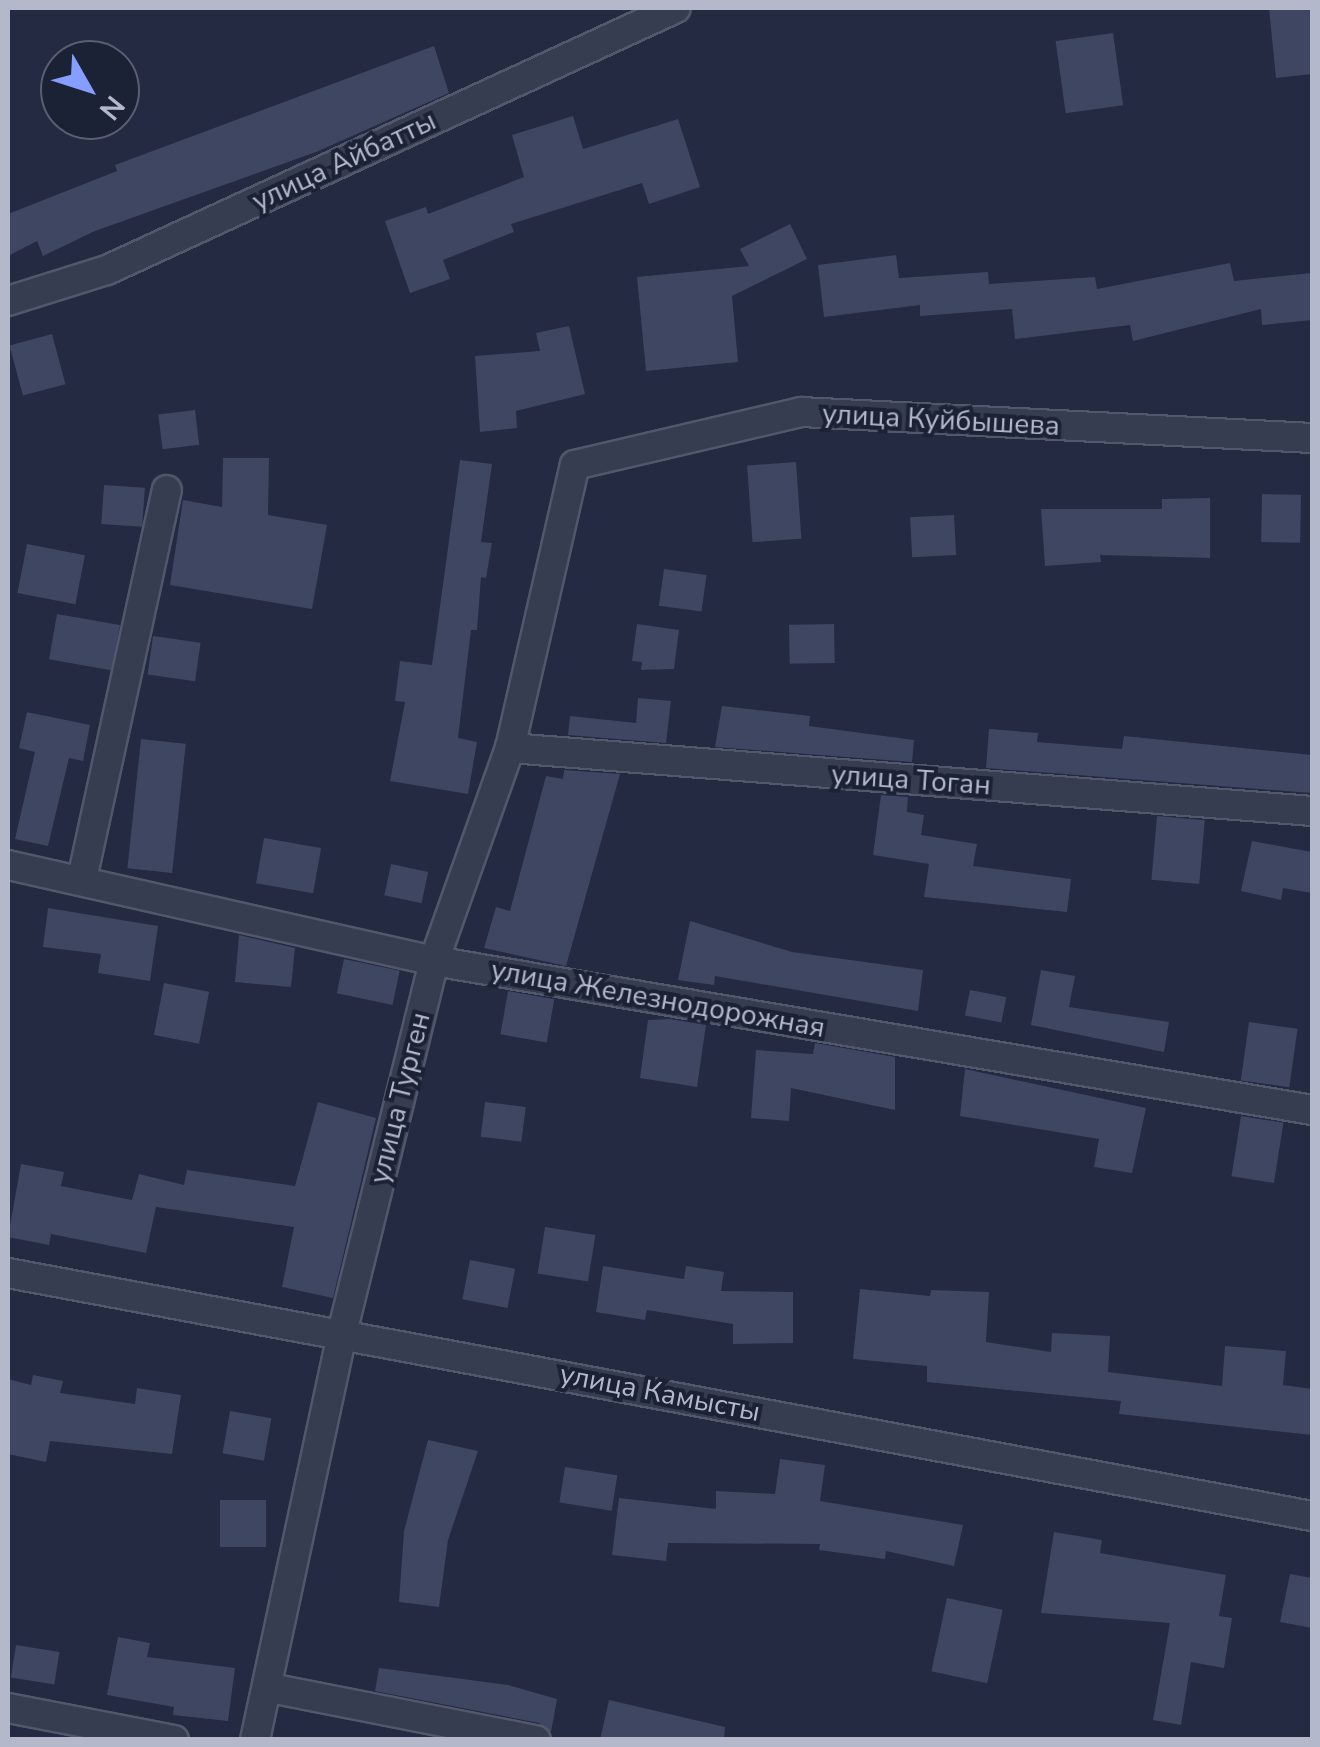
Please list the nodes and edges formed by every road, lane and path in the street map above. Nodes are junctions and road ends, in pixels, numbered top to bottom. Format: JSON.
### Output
{"nodes":[{"id":1,"x":676,"y":8,"type":"edge"},
{"id":2,"x":8,"y":301,"type":"edge"},
{"id":3,"x":1312,"y":438,"type":"edge"},
{"id":4,"x":576,"y":466,"type":"joint"},
{"id":5,"x":168,"y":490,"type":"dead end"},
{"id":6,"x":510,"y":748,"type":"junction"},
{"id":7,"x":1312,"y":811,"type":"edge"},
{"id":8,"x":8,"y":865,"type":"edge"},
{"id":9,"x":82,"y":879,"type":"junction"},
{"id":10,"x":434,"y":961,"type":"junction"},
{"id":11,"x":1312,"y":1110,"type":"edge"},
{"id":12,"x":8,"y":1273,"type":"edge"},
{"id":13,"x":342,"y":1332,"type":"junction"},
{"id":14,"x":1312,"y":1516,"type":"edge"},
{"id":15,"x":270,"y":1688,"type":"junction"},
{"id":16,"x":8,"y":1708,"type":"edge"},
{"id":17,"x":174,"y":1740,"type":"edge"},
{"id":18,"x":255,"y":1740,"type":"edge"},
{"id":19,"x":536,"y":1740,"type":"edge"}],
"edges":[{"from":1,"to":2,"type":"street","name":"улица Айбатты"},
{"from":3,"to":4,"type":"street","name":"улица Куйбышева"},
{"from":4,"to":6,"type":"street","name":"улица Турген"},
{"from":5,"to":9,"type":"street"},
{"from":6,"to":7,"type":"street","name":"улица Тоган"},
{"from":6,"to":10,"type":"street","name":"улица Турген"},
{"from":8,"to":9,"type":"street","name":"улица Железнодорожная"},
{"from":9,"to":10,"type":"street","name":"улица Железнодорожная"},
{"from":10,"to":11,"type":"street","name":"улица Железнодорожная"},
{"from":10,"to":13,"type":"street","name":"улица Турген"},
{"from":12,"to":13,"type":"street","name":"улица Камысты"},
{"from":13,"to":14,"type":"street","name":"улица Камысты"},
{"from":13,"to":15,"type":"street","name":"улица Турген"},
{"from":15,"to":18,"type":"street","name":"улица Турген"},
{"from":15,"to":19,"type":"street"},
{"from":16,"to":17,"type":"street"}]}
